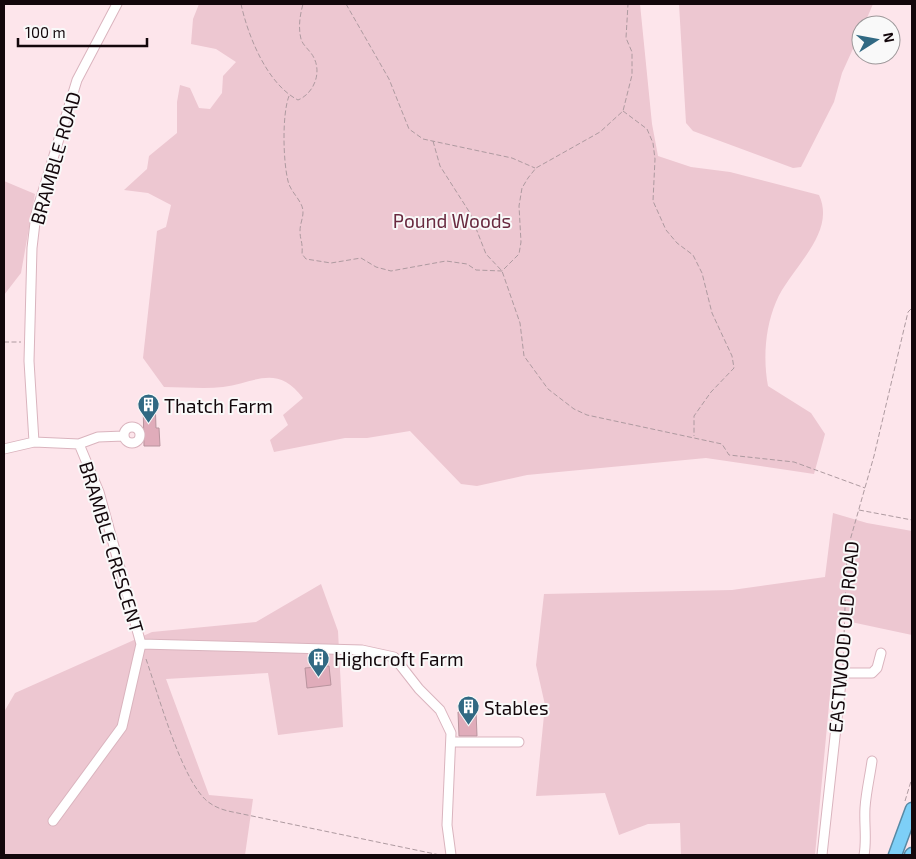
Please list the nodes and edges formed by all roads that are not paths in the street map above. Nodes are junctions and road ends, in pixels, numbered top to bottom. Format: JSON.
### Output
{"nodes":[{"id":1,"x":117,"y":4,"type":"edge"},
{"id":2,"x":124,"y":436,"type":"dead end"},
{"id":3,"x":34,"y":442,"type":"junction"},
{"id":4,"x":79,"y":444,"type":"junction"},
{"id":5,"x":4,"y":449,"type":"edge"},
{"id":6,"x":141,"y":644,"type":"junction"},
{"id":7,"x":881,"y":653,"type":"dead end"},
{"id":8,"x":451,"y":742,"type":"junction"},
{"id":9,"x":519,"y":742,"type":"dead end"},
{"id":10,"x":872,"y":760,"type":"dead end"},
{"id":11,"x":912,"y":809,"type":"edge"},
{"id":12,"x":53,"y":822,"type":"dead end"},
{"id":13,"x":451,"y":855,"type":"edge"},
{"id":14,"x":822,"y":855,"type":"edge"},
{"id":15,"x":864,"y":855,"type":"edge"},
{"id":16,"x":894,"y":855,"type":"edge"}],
"edges":[{"from":1,"to":3,"type":"street","name":"BRAMBLE ROAD"},
{"from":2,"to":4,"type":"street"},
{"from":3,"to":4,"type":"street","name":"BRAMBLE CRESCENT"},
{"from":3,"to":5,"type":"street","name":"BRAMBLE CRESCENT"},
{"from":4,"to":6,"type":"street","name":"BRAMBLE CRESCENT"},
{"from":6,"to":8,"type":"street","name":"BRAMBLE CRESCENT"},
{"from":6,"to":12,"type":"street"},
{"from":7,"to":14,"type":"street","name":"EASTWOOD OLD ROAD"},
{"from":8,"to":9,"type":"street"},
{"from":8,"to":13,"type":"street","name":"BRAMBLE CRESCENT"},
{"from":10,"to":15,"type":"street"},
{"from":11,"to":16,"type":"highway"}]}
